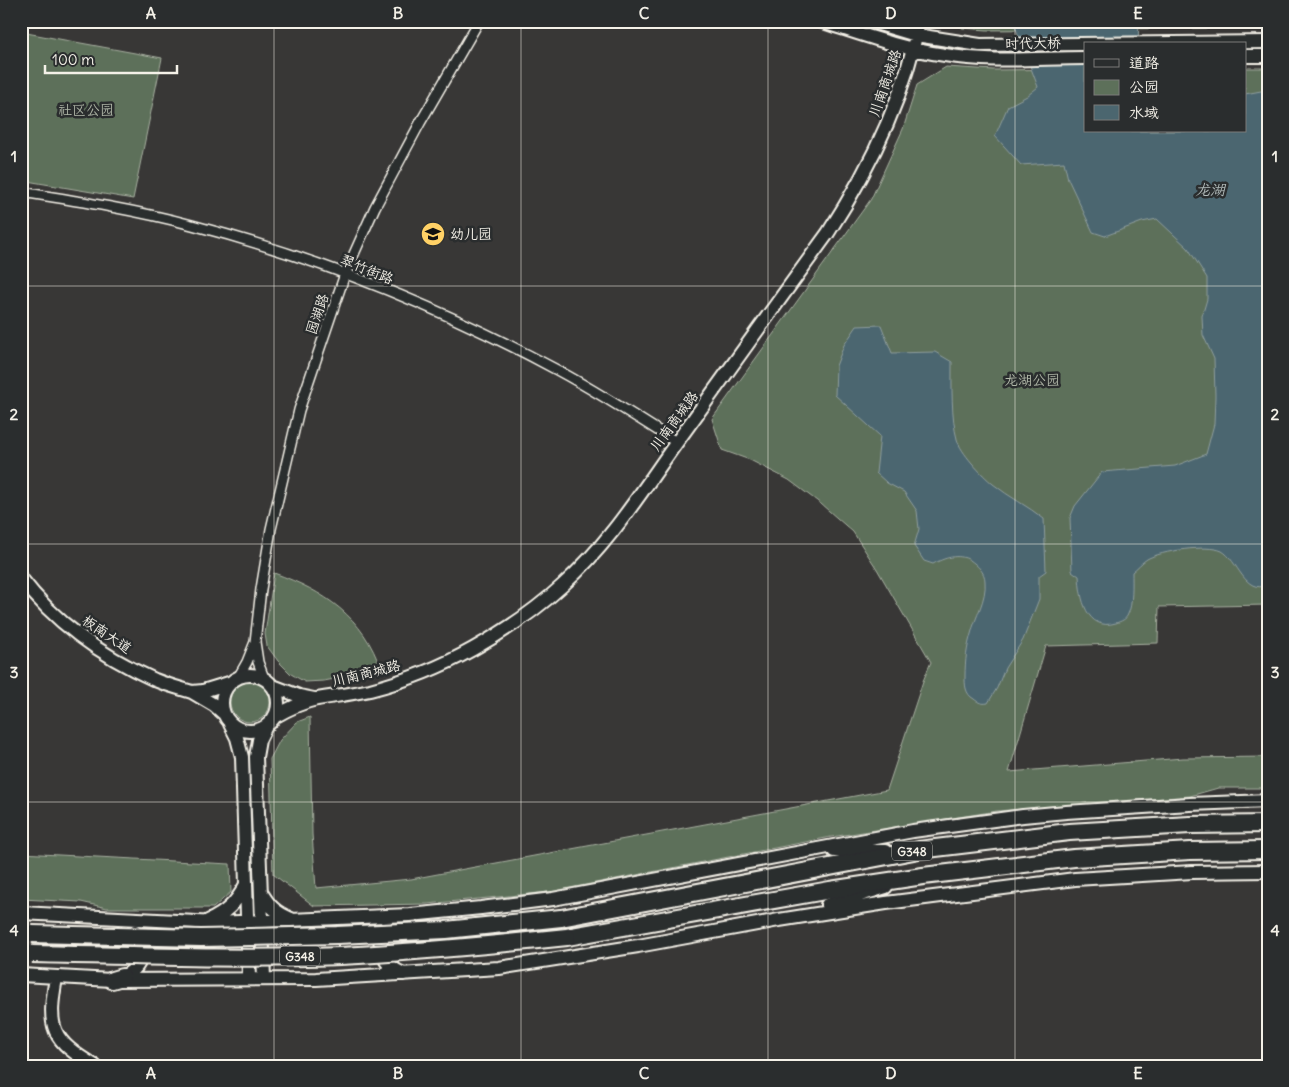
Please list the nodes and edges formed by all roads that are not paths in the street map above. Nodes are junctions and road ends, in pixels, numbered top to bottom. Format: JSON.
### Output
{"nodes":[{"id":1,"x":479,"y":21,"type":"edge"},
{"id":2,"x":820,"y":21,"type":"edge"},
{"id":3,"x":870,"y":21,"type":"edge"},
{"id":4,"x":919,"y":21,"type":"edge"},
{"id":5,"x":916,"y":35,"type":"junction"},
{"id":6,"x":1246,"y":42,"type":"edge"},
{"id":7,"x":1268,"y":42,"type":"edge"},
{"id":8,"x":1084,"y":44,"type":"edge"},
{"id":9,"x":912,"y":49,"type":"junction"},
{"id":10,"x":1246,"y":56,"type":"edge"},
{"id":11,"x":1268,"y":56,"type":"edge"},
{"id":12,"x":1084,"y":58,"type":"edge"},
{"id":13,"x":21,"y":192,"type":"edge"},
{"id":14,"x":345,"y":274,"type":"junction"},
{"id":15,"x":676,"y":442,"type":"junction"},
{"id":16,"x":21,"y":578,"type":"edge"},
{"id":17,"x":255,"y":642,"type":"junction"},
{"id":18,"x":234,"y":680,"type":"junction"},
{"id":19,"x":269,"y":682,"type":"junction"},
{"id":20,"x":192,"y":692,"type":"junction"},
{"id":21,"x":316,"y":699,"type":"junction"},
{"id":22,"x":227,"y":718,"type":"junction"},
{"id":23,"x":270,"y":721,"type":"junction"},
{"id":24,"x":1268,"y":802,"type":"edge"},
{"id":25,"x":1268,"y":824,"type":"edge"},
{"id":26,"x":919,"y":850,"type":"junction"},
{"id":27,"x":1268,"y":850,"type":"edge"},
{"id":28,"x":798,"y":852,"type":"junction"},
{"id":29,"x":1268,"y":871,"type":"edge"},
{"id":30,"x":923,"y":876,"type":"junction"},
{"id":31,"x":246,"y":884,"type":"junction"},
{"id":32,"x":260,"y":890,"type":"junction"},
{"id":33,"x":21,"y":913,"type":"edge"},
{"id":34,"x":410,"y":915,"type":"junction"},
{"id":35,"x":116,"y":919,"type":"junction"},
{"id":36,"x":294,"y":920,"type":"junction"},
{"id":37,"x":779,"y":920,"type":"junction"},
{"id":38,"x":247,"y":922,"type":"junction"},
{"id":39,"x":261,"y":922,"type":"junction"},
{"id":40,"x":205,"y":923,"type":"junction"},
{"id":41,"x":27,"y":933,"type":"edge"},
{"id":42,"x":27,"y":954,"type":"edge"},
{"id":43,"x":414,"y":974,"type":"junction"},
{"id":44,"x":21,"y":975,"type":"edge"},
{"id":45,"x":56,"y":978,"type":"junction"},
{"id":46,"x":117,"y":979,"type":"junction"},
{"id":47,"x":249,"y":979,"type":"junction"},
{"id":48,"x":264,"y":979,"type":"junction"},
{"id":49,"x":95,"y":1066,"type":"edge"}],
"edges":[{"from":1,"to":14,"type":"street","name":"园湖路"},
{"from":2,"to":9,"type":"street","name":"时代大桥"},
{"from":3,"to":5,"type":"street","name":"时代大桥"},
{"from":4,"to":5,"type":"street","name":"川南商城路"},
{"from":5,"to":8,"type":"street","name":"时代大桥"},
{"from":5,"to":9,"type":"street","name":"川南商城路"},
{"from":6,"to":7,"type":"street","name":"时代大桥"},
{"from":9,"to":12,"type":"street","name":"时代大桥"},
{"from":9,"to":15,"type":"street","name":"川南商城路"},
{"from":10,"to":11,"type":"street"},
{"from":13,"to":14,"type":"street","name":"翠竹街路"},
{"from":14,"to":15,"type":"street","name":"翠竹街路"},
{"from":14,"to":17,"type":"street","name":"园湖路"},
{"from":15,"to":21,"type":"street","name":"川南商城路"},
{"from":16,"to":20,"type":"street","name":"板南大道"},
{"from":17,"to":18,"type":"street"},
{"from":17,"to":19,"type":"street"},
{"from":18,"to":19,"type":"street"},
{"from":18,"to":20,"type":"street"},
{"from":18,"to":22,"type":"street"},
{"from":19,"to":21,"type":"street"},
{"from":19,"to":23,"type":"street"},
{"from":20,"to":22,"type":"street","name":"板南大道"},
{"from":21,"to":23,"type":"street"},
{"from":22,"to":23,"type":"street"},
{"from":22,"to":31,"type":"street"},
{"from":23,"to":32,"type":"street"},
{"from":24,"to":28,"type":"street"},
{"from":25,"to":26,"type":"highway","number":"G348"},
{"from":26,"to":28,"type":"street"},
{"from":26,"to":41,"type":"highway","number":"G348","bridge":true},
{"from":27,"to":30,"type":"highway","number":"G348"},
{"from":28,"to":34,"type":"street"},
{"from":29,"to":37,"type":"street"},
{"from":30,"to":37,"type":"street"},
{"from":30,"to":42,"type":"highway","number":"G348","bridge":true},
{"from":31,"to":38,"type":"street"},
{"from":31,"to":40,"type":"street"},
{"from":32,"to":36,"type":"street"},
{"from":32,"to":39,"type":"street"},
{"from":33,"to":35,"type":"street"},
{"from":34,"to":36,"type":"street"},
{"from":34,"to":43,"type":"street"},
{"from":35,"to":40,"type":"street"},
{"from":35,"to":46,"type":"street"},
{"from":36,"to":39,"type":"street"},
{"from":37,"to":43,"type":"street"},
{"from":38,"to":39,"type":"street"},
{"from":38,"to":40,"type":"street"},
{"from":38,"to":47,"type":"street"},
{"from":39,"to":48,"type":"street"},
{"from":43,"to":48,"type":"street"},
{"from":44,"to":45,"type":"street"},
{"from":45,"to":46,"type":"street"},
{"from":45,"to":49,"type":"street"},
{"from":46,"to":47,"type":"street"},
{"from":47,"to":48,"type":"street"}]}
